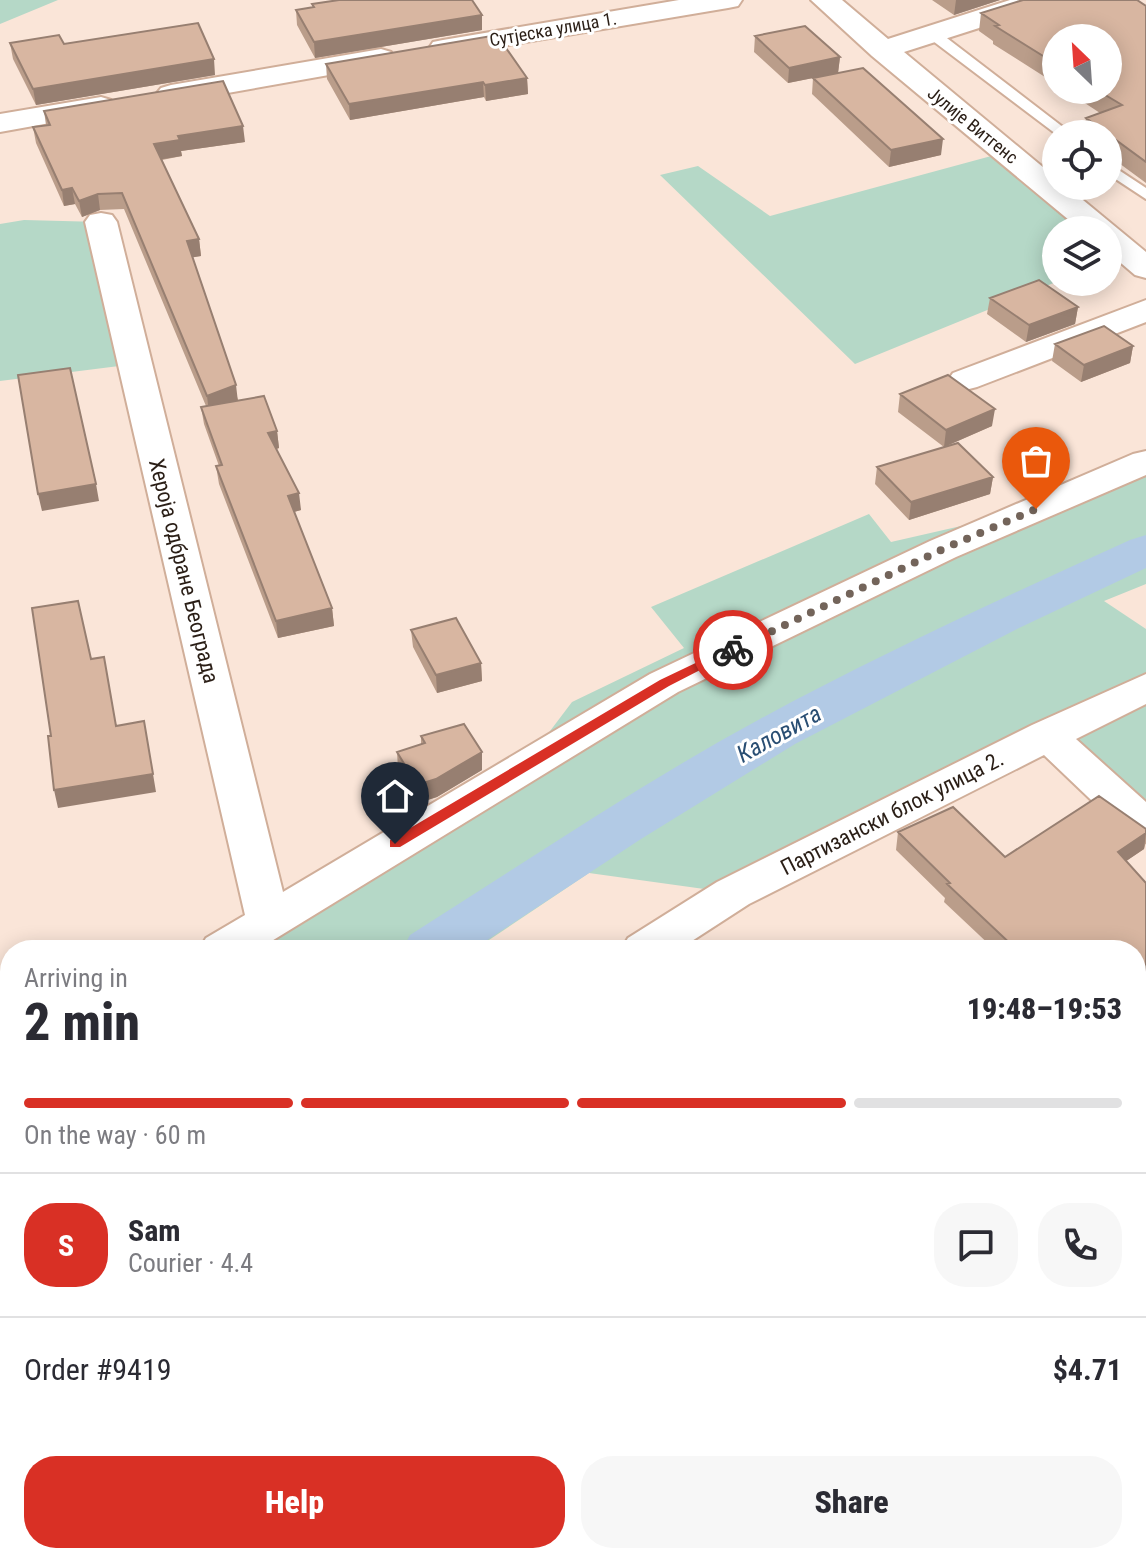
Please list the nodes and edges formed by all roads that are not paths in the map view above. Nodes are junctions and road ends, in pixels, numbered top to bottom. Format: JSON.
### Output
{"nodes":[{"id":1,"x":728,"y":0,"type":"edge"},
{"id":2,"x":825,"y":0,"type":"edge"},
{"id":3,"x":1038,"y":0,"type":"edge"},
{"id":4,"x":934,"y":35,"type":"junction"},
{"id":5,"x":882,"y":50,"type":"junction"},
{"id":6,"x":1046,"y":120,"type":"edge"},
{"id":7,"x":0,"y":123,"type":"edge"},
{"id":8,"x":1122,"y":177,"type":"edge"},
{"id":9,"x":1146,"y":195,"type":"edge"},
{"id":10,"x":1083,"y":216,"type":"edge"},
{"id":11,"x":101,"y":222,"type":"dead end"},
{"id":12,"x":1122,"y":248,"type":"edge"},
{"id":13,"x":1146,"y":268,"type":"edge"},
{"id":14,"x":1146,"y":310,"type":"edge"},
{"id":15,"x":965,"y":380,"type":"dead end"},
{"id":16,"x":1146,"y":462,"type":"edge"},
{"id":17,"x":1146,"y":687,"type":"edge"},
{"id":18,"x":1047,"y":735,"type":"junction"},
{"id":19,"x":1146,"y":827,"type":"edge"},
{"id":20,"x":268,"y":920,"type":"junction"},
{"id":21,"x":237,"y":940,"type":"edge"},
{"id":22,"x":660,"y":940,"type":"edge"}],
"edges":[{"from":1,"to":7,"type":"street","name":"Сутјеска улица 1."},
{"from":2,"to":5,"type":"street"},
{"from":3,"to":4,"type":"street"},
{"from":4,"to":5,"type":"street"},
{"from":4,"to":6,"type":"lane"},
{"from":5,"to":10,"type":"street","name":"Јулије Витгенс"},
{"from":8,"to":9,"type":"lane"},
{"from":11,"to":20,"type":"street","name":"Хероја одбране Београда"},
{"from":12,"to":13,"type":"street"},
{"from":14,"to":15,"type":"street"},
{"from":16,"to":20,"type":"street"},
{"from":17,"to":18,"type":"street","name":"Партизански блок улица 2."},
{"from":18,"to":19,"type":"street"},
{"from":18,"to":22,"type":"street","name":"Партизански блок улица 2."},
{"from":20,"to":21,"type":"street"}]}
